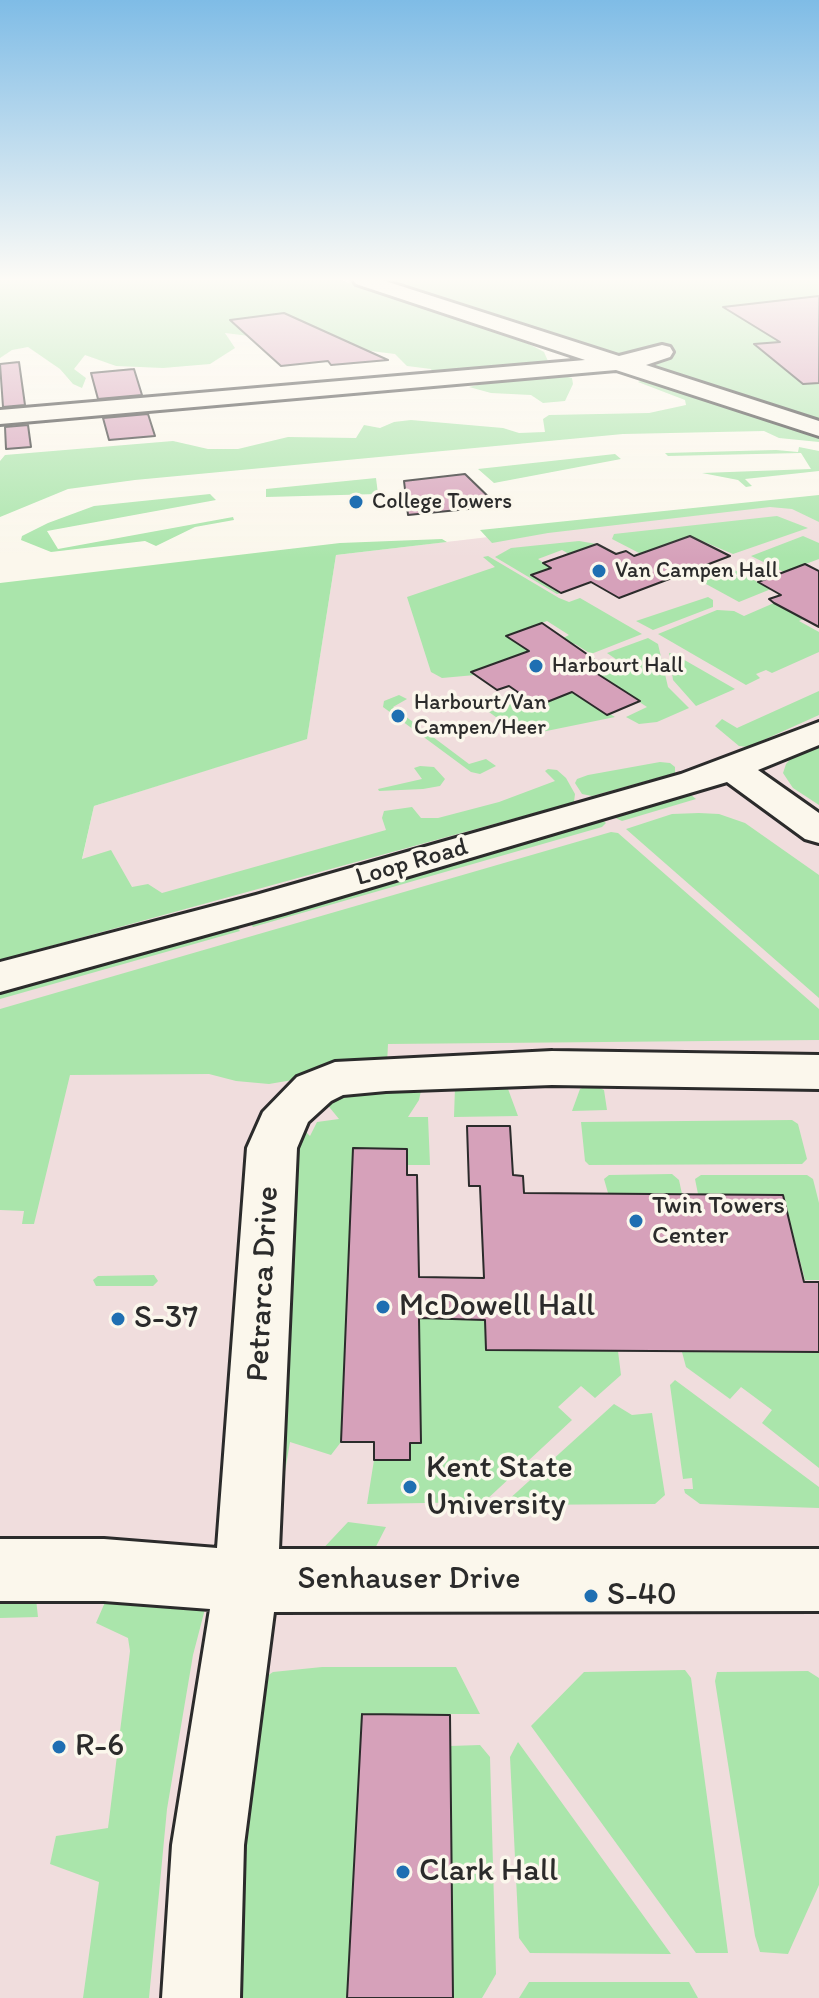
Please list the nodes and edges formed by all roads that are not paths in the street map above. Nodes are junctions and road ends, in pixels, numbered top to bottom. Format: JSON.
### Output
{"nodes":[{"id":1,"x":500,"y":373,"type":"edge"},
{"id":2,"x":649,"y":373,"type":"edge"},
{"id":3,"x":796,"y":395,"type":"dead end"},
{"id":4,"x":768,"y":412,"type":"junction"},
{"id":5,"x":0,"y":417,"type":"edge"},
{"id":6,"x":819,"y":429,"type":"edge"},
{"id":7,"x":819,"y":733,"type":"edge"},
{"id":8,"x":733,"y":769,"type":"junction"},
{"id":9,"x":819,"y":831,"type":"edge"},
{"id":10,"x":0,"y":977,"type":"edge"},
{"id":11,"x":819,"y":1072,"type":"edge"},
{"id":12,"x":0,"y":1570,"type":"edge"},
{"id":13,"x":819,"y":1580,"type":"edge"},
{"id":14,"x":246,"y":1581,"type":"junction"},
{"id":15,"x":201,"y":1998,"type":"edge"}],
"edges":[{"from":1,"to":5,"type":"street"},
{"from":2,"to":4,"type":"street"},
{"from":3,"to":4,"type":"street"},
{"from":4,"to":6,"type":"street"},
{"from":7,"to":8,"type":"street","name":"Loop Road"},
{"from":8,"to":9,"type":"street"},
{"from":8,"to":10,"type":"street","name":"Loop Road"},
{"from":11,"to":14,"type":"street","name":"Petrarca Drive"},
{"from":12,"to":14,"type":"street","name":"Senhauser Drive"},
{"from":13,"to":14,"type":"street","name":"Senhauser Drive"},
{"from":14,"to":15,"type":"street","name":"Petrarca Drive"}]}
